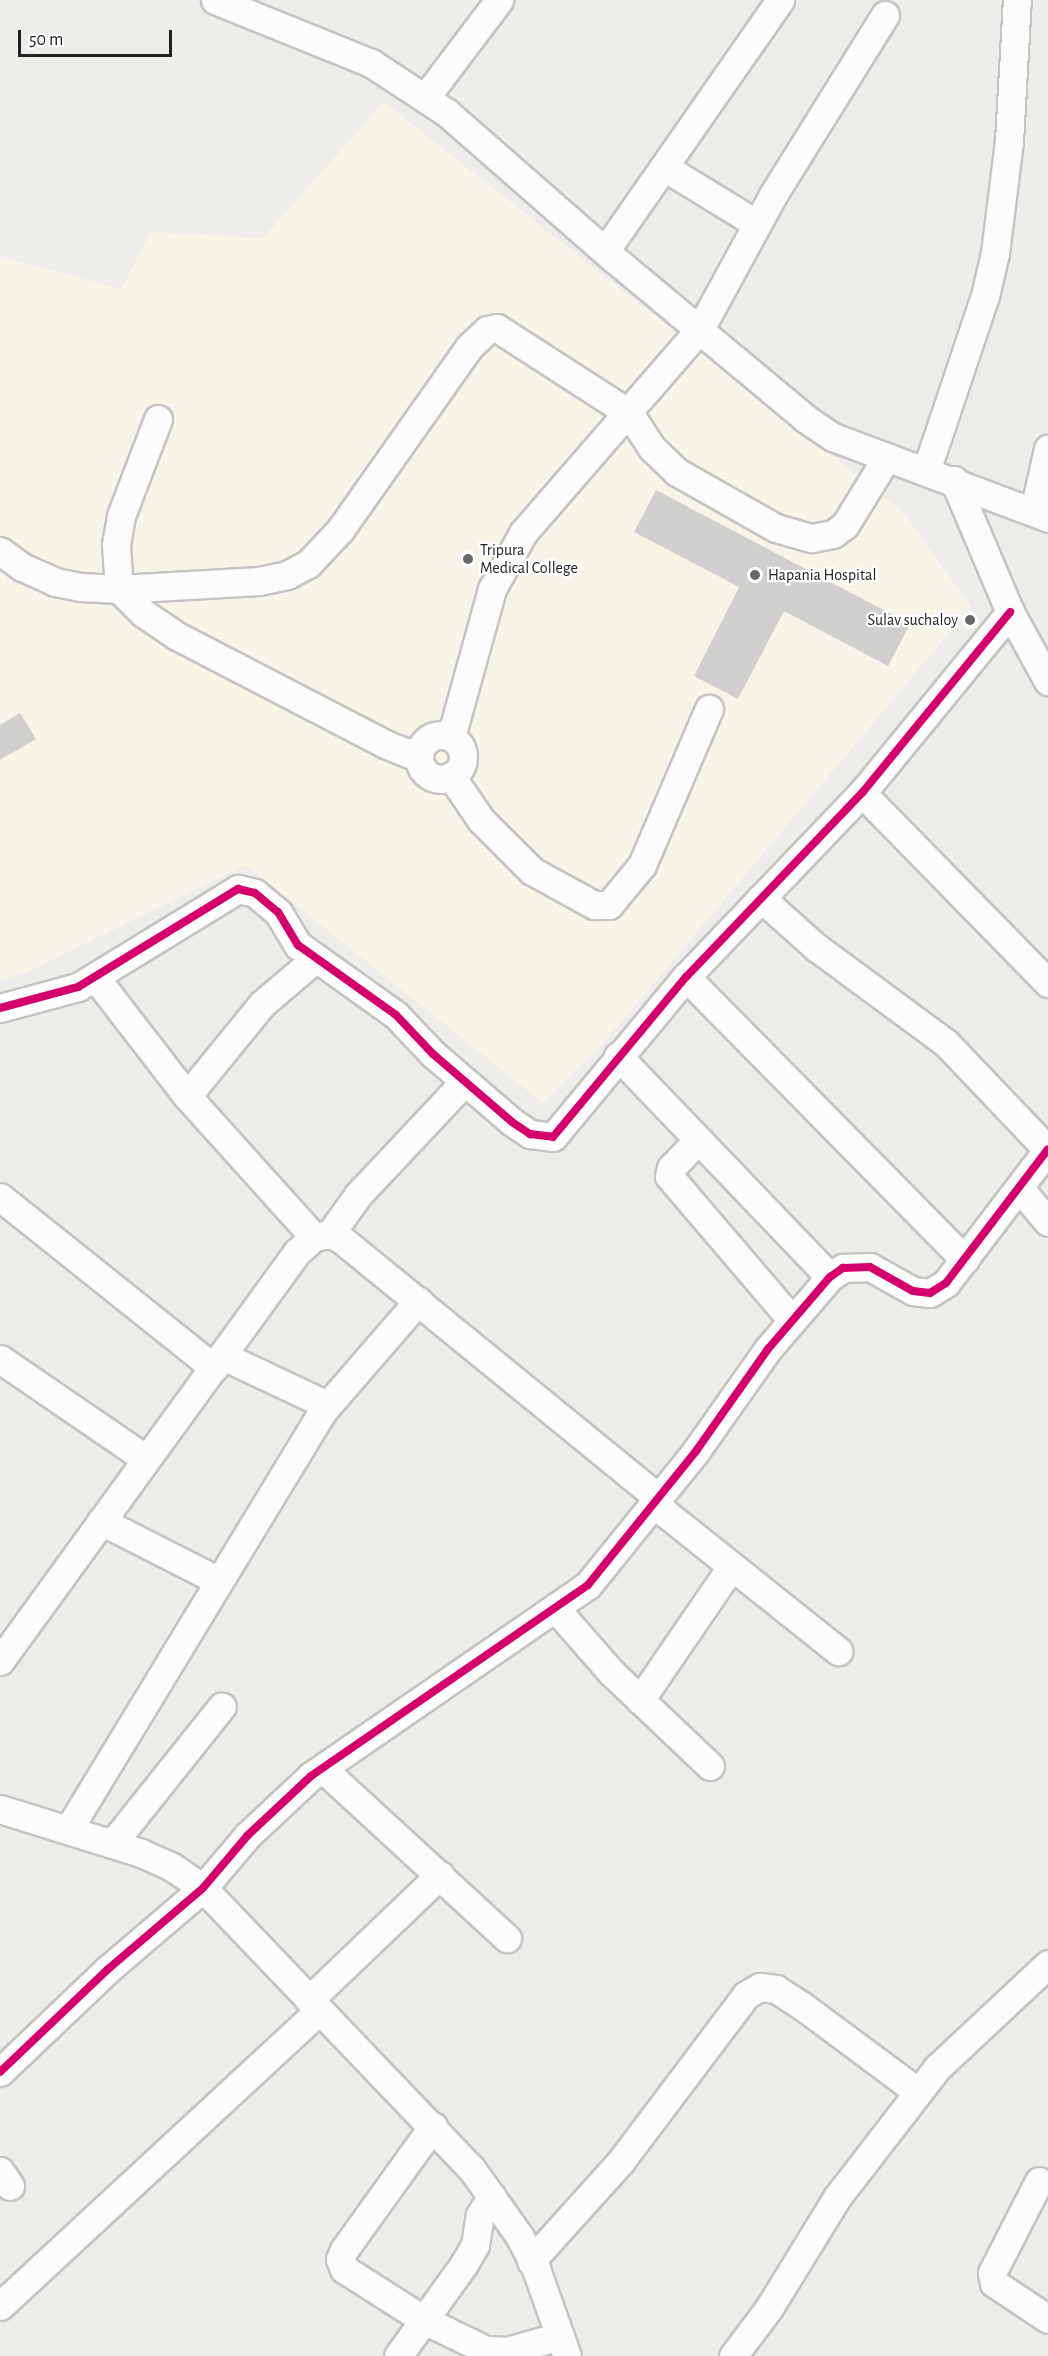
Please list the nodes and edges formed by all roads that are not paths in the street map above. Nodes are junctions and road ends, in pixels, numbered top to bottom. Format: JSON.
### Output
{"nodes":[{"id":1,"x":215,"y":0,"type":"edge"},
{"id":2,"x":499,"y":0,"type":"edge"},
{"id":3,"x":780,"y":0,"type":"edge"},
{"id":4,"x":1017,"y":0,"type":"edge"},
{"id":5,"x":885,"y":15,"type":"dead end"},
{"id":6,"x":425,"y":98,"type":"junction"},
{"id":7,"x":664,"y":167,"type":"junction"},
{"id":8,"x":757,"y":224,"type":"junction"},
{"id":9,"x":605,"y":250,"type":"junction"},
{"id":10,"x":700,"y":329,"type":"junction"},
{"id":11,"x":629,"y":412,"type":"junction"},
{"id":12,"x":158,"y":419,"type":"dead end"},
{"id":13,"x":1048,"y":449,"type":"edge"},
{"id":14,"x":887,"y":457,"type":"junction"},
{"id":15,"x":926,"y":471,"type":"junction"},
{"id":16,"x":954,"y":480,"type":"junction"},
{"id":17,"x":1041,"y":514,"type":"edge"},
{"id":18,"x":0,"y":551,"type":"edge"},
{"id":19,"x":119,"y":589,"type":"junction"},
{"id":20,"x":1010,"y":612,"type":"junction"},
{"id":21,"x":1048,"y":681,"type":"edge"},
{"id":22,"x":709,"y":709,"type":"dead end"},
{"id":23,"x":451,"y":737,"type":"junction"},
{"id":24,"x":419,"y":753,"type":"junction"},
{"id":25,"x":451,"y":776,"type":"junction"},
{"id":26,"x":862,"y":793,"type":"junction"},
{"id":27,"x":761,"y":898,"type":"junction"},
{"id":28,"x":316,"y":958,"type":"junction"},
{"id":29,"x":95,"y":977,"type":"junction"},
{"id":30,"x":686,"y":977,"type":"junction"},
{"id":31,"x":1048,"y":983,"type":"edge"},
{"id":32,"x":0,"y":1008,"type":"edge"},
{"id":33,"x":618,"y":1056,"type":"junction"},
{"id":34,"x":464,"y":1082,"type":"junction"},
{"id":35,"x":187,"y":1096,"type":"junction"},
{"id":36,"x":697,"y":1141,"type":"junction"},
{"id":37,"x":1048,"y":1149,"type":"edge"},
{"id":38,"x":1020,"y":1189,"type":"junction"},
{"id":39,"x":0,"y":1197,"type":"edge"},
{"id":40,"x":1048,"y":1222,"type":"edge"},
{"id":41,"x":322,"y":1235,"type":"junction"},
{"id":42,"x":965,"y":1260,"type":"junction"},
{"id":43,"x":830,"y":1277,"type":"junction"},
{"id":44,"x":418,"y":1301,"type":"junction"},
{"id":45,"x":792,"y":1320,"type":"junction"},
{"id":46,"x":0,"y":1359,"type":"edge"},
{"id":47,"x":218,"y":1362,"type":"junction"},
{"id":48,"x":327,"y":1405,"type":"junction"},
{"id":49,"x":146,"y":1459,"type":"junction"},
{"id":50,"x":657,"y":1501,"type":"junction"},
{"id":51,"x":101,"y":1521,"type":"junction"},
{"id":52,"x":731,"y":1567,"type":"junction"},
{"id":53,"x":217,"y":1580,"type":"junction"},
{"id":54,"x":555,"y":1608,"type":"junction"},
{"id":55,"x":9,"y":1628,"type":"edge"},
{"id":56,"x":838,"y":1651,"type":"dead end"},
{"id":57,"x":0,"y":1661,"type":"edge"},
{"id":58,"x":640,"y":1700,"type":"junction"},
{"id":59,"x":222,"y":1706,"type":"dead end"},
{"id":60,"x":710,"y":1766,"type":"dead end"},
{"id":61,"x":323,"y":1769,"type":"junction"},
{"id":62,"x":0,"y":1809,"type":"edge"},
{"id":63,"x":68,"y":1830,"type":"junction"},
{"id":64,"x":112,"y":1844,"type":"junction"},
{"id":65,"x":440,"y":1875,"type":"junction"},
{"id":66,"x":203,"y":1888,"type":"junction"},
{"id":67,"x":507,"y":1938,"type":"dead end"},
{"id":68,"x":1045,"y":1974,"type":"edge"},
{"id":69,"x":314,"y":2006,"type":"junction"},
{"id":70,"x":0,"y":2072,"type":"edge"},
{"id":71,"x":918,"y":2092,"type":"junction"},
{"id":72,"x":433,"y":2126,"type":"junction"},
{"id":73,"x":1038,"y":2181,"type":"dead end"},
{"id":74,"x":492,"y":2196,"type":"junction"},
{"id":75,"x":531,"y":2260,"type":"junction"},
{"id":76,"x":0,"y":2306,"type":"edge"},
{"id":77,"x":1048,"y":2319,"type":"edge"},
{"id":78,"x":424,"y":2320,"type":"junction"},
{"id":79,"x":563,"y":2346,"type":"edge"},
{"id":80,"x":398,"y":2356,"type":"edge"},
{"id":81,"x":732,"y":2356,"type":"edge"}],
"edges":[{"from":1,"to":6,"type":"street"},
{"from":2,"to":6,"type":"street"},
{"from":3,"to":7,"type":"street"},
{"from":4,"to":15,"type":"street"},
{"from":5,"to":8,"type":"street"},
{"from":6,"to":9,"type":"street"},
{"from":7,"to":8,"type":"street"},
{"from":7,"to":9,"type":"street"},
{"from":8,"to":10,"type":"street"},
{"from":9,"to":10,"type":"street"},
{"from":10,"to":11,"type":"street"},
{"from":10,"to":14,"type":"street"},
{"from":11,"to":14,"type":"street"},
{"from":11,"to":19,"type":"street"},
{"from":11,"to":23,"type":"street"},
{"from":12,"to":19,"type":"street"},
{"from":13,"to":17,"type":"street"},
{"from":14,"to":15,"type":"street"},
{"from":15,"to":16,"type":"street"},
{"from":16,"to":17,"type":"street"},
{"from":16,"to":20,"type":"street"},
{"from":18,"to":19,"type":"street"},
{"from":19,"to":24,"type":"street"},
{"from":20,"to":21,"type":"street"},
{"from":20,"to":26,"type":"street"},
{"from":22,"to":25,"type":"street"},
{"from":23,"to":24,"type":"street"},
{"from":23,"to":25,"type":"street"},
{"from":24,"to":25,"type":"street"},
{"from":26,"to":27,"type":"street"},
{"from":26,"to":31,"type":"street"},
{"from":27,"to":30,"type":"street"},
{"from":27,"to":37,"type":"street"},
{"from":28,"to":29,"type":"street"},
{"from":28,"to":34,"type":"street"},
{"from":28,"to":35,"type":"street"},
{"from":29,"to":32,"type":"street"},
{"from":29,"to":35,"type":"street"},
{"from":30,"to":33,"type":"street"},
{"from":30,"to":42,"type":"street"},
{"from":33,"to":34,"type":"street"},
{"from":33,"to":36,"type":"street"},
{"from":34,"to":41,"type":"street"},
{"from":35,"to":41,"type":"street"},
{"from":36,"to":43,"type":"street"},
{"from":36,"to":45,"type":"street"},
{"from":37,"to":38,"type":"street"},
{"from":38,"to":40,"type":"street"},
{"from":38,"to":42,"type":"street"},
{"from":39,"to":47,"type":"street"},
{"from":41,"to":44,"type":"street"},
{"from":41,"to":47,"type":"street"},
{"from":42,"to":43,"type":"street"},
{"from":43,"to":45,"type":"street"},
{"from":44,"to":48,"type":"street"},
{"from":44,"to":50,"type":"street"},
{"from":45,"to":50,"type":"street"},
{"from":46,"to":49,"type":"street"},
{"from":47,"to":48,"type":"street"},
{"from":47,"to":49,"type":"street"},
{"from":48,"to":53,"type":"street"},
{"from":49,"to":51,"type":"street"},
{"from":50,"to":52,"type":"street"},
{"from":50,"to":54,"type":"street"},
{"from":51,"to":53,"type":"street"},
{"from":51,"to":55,"type":"street"},
{"from":52,"to":56,"type":"street"},
{"from":52,"to":58,"type":"street"},
{"from":53,"to":63,"type":"street"},
{"from":54,"to":58,"type":"street"},
{"from":54,"to":61,"type":"street"},
{"from":55,"to":57,"type":"street"},
{"from":58,"to":60,"type":"street"},
{"from":59,"to":64,"type":"street"},
{"from":61,"to":65,"type":"street"},
{"from":61,"to":66,"type":"street"},
{"from":62,"to":63,"type":"street"},
{"from":63,"to":64,"type":"street"},
{"from":64,"to":66,"type":"street"},
{"from":65,"to":67,"type":"street"},
{"from":65,"to":69,"type":"street"},
{"from":66,"to":69,"type":"street"},
{"from":66,"to":70,"type":"street"},
{"from":68,"to":71,"type":"street"},
{"from":69,"to":72,"type":"street"},
{"from":69,"to":76,"type":"street"},
{"from":71,"to":75,"type":"street"},
{"from":71,"to":81,"type":"street"},
{"from":72,"to":74,"type":"street"},
{"from":72,"to":78,"type":"street"},
{"from":73,"to":77,"type":"street"},
{"from":74,"to":75,"type":"street"},
{"from":74,"to":78,"type":"street"},
{"from":75,"to":79,"type":"street"},
{"from":78,"to":79,"type":"street"},
{"from":78,"to":80,"type":"street"}]}
